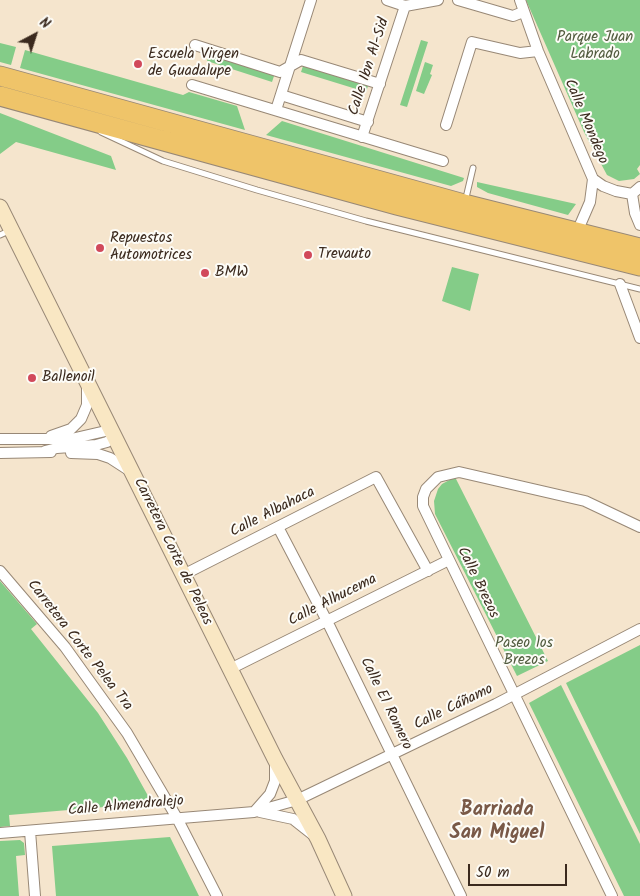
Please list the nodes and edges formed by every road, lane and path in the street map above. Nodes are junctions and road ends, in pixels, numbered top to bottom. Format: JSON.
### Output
{"nodes":[{"id":1,"x":311,"y":0,"type":"edge"},
{"id":2,"x":387,"y":0,"type":"edge"},
{"id":3,"x":438,"y":0,"type":"edge"},
{"id":4,"x":458,"y":0,"type":"edge"},
{"id":5,"x":520,"y":0,"type":"edge"},
{"id":6,"x":405,"y":6,"type":"junction"},
{"id":7,"x":524,"y":12,"type":"junction"},
{"id":8,"x":195,"y":45,"type":"dead end"},
{"id":9,"x":538,"y":51,"type":"junction"},
{"id":10,"x":290,"y":66,"type":"junction"},
{"id":11,"x":0,"y":76,"type":"edge"},
{"id":12,"x":380,"y":84,"type":"junction"},
{"id":13,"x":192,"y":85,"type":"dead end"},
{"id":14,"x":281,"y":95,"type":"junction"},
{"id":15,"x":0,"y":96,"type":"edge"},
{"id":16,"x":276,"y":110,"type":"junction"},
{"id":17,"x":69,"y":115,"type":"junction"},
{"id":18,"x":368,"y":122,"type":"junction"},
{"id":19,"x":446,"y":125,"type":"dead end"},
{"id":20,"x":362,"y":137,"type":"junction"},
{"id":21,"x":444,"y":161,"type":"dead end"},
{"id":22,"x":473,"y":168,"type":"dead end"},
{"id":23,"x":593,"y":178,"type":"junction"},
{"id":24,"x":616,"y":191,"type":"junction"},
{"id":25,"x":636,"y":191,"type":"edge"},
{"id":26,"x":590,"y":202,"type":"junction"},
{"id":27,"x":464,"y":204,"type":"junction"},
{"id":28,"x":0,"y":207,"type":"edge"},
{"id":29,"x":640,"y":225,"type":"edge"},
{"id":30,"x":6,"y":232,"type":"edge"},
{"id":31,"x":577,"y":232,"type":"junction"},
{"id":32,"x":640,"y":248,"type":"edge"},
{"id":33,"x":640,"y":266,"type":"edge"},
{"id":34,"x":620,"y":284,"type":"junction"},
{"id":35,"x":640,"y":289,"type":"edge"},
{"id":36,"x":638,"y":323,"type":"edge"},
{"id":37,"x":640,"y":338,"type":"edge"},
{"id":38,"x":86,"y":379,"type":"junction"},
{"id":39,"x":113,"y":434,"type":"junction"},
{"id":40,"x":45,"y":438,"type":"junction"},
{"id":41,"x":0,"y":439,"type":"edge"},
{"id":42,"x":45,"y":451,"type":"junction"},
{"id":43,"x":0,"y":453,"type":"edge"},
{"id":44,"x":133,"y":474,"type":"junction"},
{"id":45,"x":278,"y":527,"type":"junction"},
{"id":46,"x":640,"y":527,"type":"edge"},
{"id":47,"x":449,"y":560,"type":"junction"},
{"id":48,"x":0,"y":571,"type":"edge"},
{"id":49,"x":428,"y":571,"type":"junction"},
{"id":50,"x":183,"y":575,"type":"junction"},
{"id":51,"x":328,"y":621,"type":"junction"},
{"id":52,"x":640,"y":629,"type":"edge"},
{"id":53,"x":230,"y":670,"type":"junction"},
{"id":54,"x":515,"y":694,"type":"junction"},
{"id":55,"x":392,"y":754,"type":"junction"},
{"id":56,"x":275,"y":759,"type":"junction"},
{"id":57,"x":299,"y":804,"type":"junction"},
{"id":58,"x":254,"y":812,"type":"junction"},
{"id":59,"x":275,"y":814,"type":"junction"},
{"id":60,"x":177,"y":818,"type":"junction"},
{"id":61,"x":30,"y":831,"type":"junction"},
{"id":62,"x":0,"y":833,"type":"edge"},
{"id":63,"x":318,"y":839,"type":"junction"},
{"id":64,"x":35,"y":896,"type":"edge"},
{"id":65,"x":217,"y":896,"type":"edge"},
{"id":66,"x":344,"y":896,"type":"edge"},
{"id":67,"x":461,"y":896,"type":"edge"},
{"id":68,"x":612,"y":896,"type":"edge"}],
"edges":[{"from":1,"to":10,"type":"street"},
{"from":2,"to":6,"type":"street"},
{"from":3,"to":6,"type":"street"},
{"from":4,"to":7,"type":"street"},
{"from":5,"to":7,"type":"street","name":"Calle Mondego"},
{"from":6,"to":12,"type":"street","name":"Calle Ibn Al-Sid"},
{"from":7,"to":9,"type":"street","name":"Calle Mondego"},
{"from":8,"to":10,"type":"street"},
{"from":9,"to":19,"type":"street"},
{"from":9,"to":23,"type":"street","name":"Calle Mondego"},
{"from":10,"to":12,"type":"street"},
{"from":10,"to":14,"type":"street"},
{"from":11,"to":27,"type":"highway"},
{"from":12,"to":18,"type":"street","name":"Calle Ibn Al-Sid"},
{"from":13,"to":16,"type":"street"},
{"from":14,"to":16,"type":"street"},
{"from":14,"to":18,"type":"street"},
{"from":15,"to":17,"type":"highway"},
{"from":16,"to":20,"type":"street"},
{"from":17,"to":33,"type":"highway"},
{"from":17,"to":34,"type":"lane"},
{"from":18,"to":20,"type":"street","name":"Calle Ibn Al-Sid"},
{"from":20,"to":21,"type":"street"},
{"from":22,"to":27,"type":"lane"},
{"from":23,"to":24,"type":"street"},
{"from":23,"to":26,"type":"street","name":"Calle Mondego"},
{"from":24,"to":25,"type":"street"},
{"from":24,"to":26,"type":"street"},
{"from":25,"to":29,"type":"street"},
{"from":26,"to":31,"type":"street","name":"Calle Mondego"},
{"from":27,"to":31,"type":"highway"},
{"from":28,"to":30,"type":"street","name":"Carretera Corte de Peleas"},
{"from":30,"to":38,"type":"street","name":"Carretera Corte de Peleas"},
{"from":31,"to":32,"type":"highway"},
{"from":34,"to":35,"type":"lane"},
{"from":34,"to":36,"type":"street"},
{"from":36,"to":37,"type":"street"},
{"from":38,"to":39,"type":"street","name":"Carretera Corte de Peleas"},
{"from":38,"to":40,"type":"street"},
{"from":39,"to":40,"type":"street"},
{"from":39,"to":42,"type":"street"},
{"from":39,"to":44,"type":"street","name":"Carretera Corte de Peleas"},
{"from":40,"to":41,"type":"street"},
{"from":42,"to":43,"type":"street"},
{"from":42,"to":44,"type":"street"},
{"from":44,"to":50,"type":"street","name":"Carretera Corte de Peleas"},
{"from":45,"to":49,"type":"street","name":"Calle Albahaca"},
{"from":45,"to":50,"type":"street","name":"Calle Albahaca"},
{"from":45,"to":51,"type":"street","name":"Calle El Romero"},
{"from":46,"to":47,"type":"street","name":"Calle Brezos"},
{"from":47,"to":49,"type":"street","name":"Calle Alhucema"},
{"from":47,"to":54,"type":"street","name":"Calle Brezos"},
{"from":48,"to":60,"type":"street","name":"Carretera Corte Pelea Tra"},
{"from":49,"to":51,"type":"street","name":"Calle Alhucema"},
{"from":50,"to":53,"type":"street","name":"Carretera Corte de Peleas"},
{"from":51,"to":53,"type":"street","name":"Calle Alhucema"},
{"from":51,"to":55,"type":"street","name":"Calle El Romero"},
{"from":52,"to":54,"type":"street"},
{"from":53,"to":56,"type":"street","name":"Carretera Corte de Peleas"},
{"from":54,"to":55,"type":"street","name":"Calle Cáñamo"},
{"from":54,"to":68,"type":"street","name":"Calle Brezos"},
{"from":55,"to":57,"type":"street","name":"Calle Cáñamo"},
{"from":55,"to":67,"type":"street","name":"Calle El Romero"},
{"from":56,"to":57,"type":"street","name":"Carretera Corte de Peleas"},
{"from":56,"to":58,"type":"street"},
{"from":57,"to":58,"type":"street","name":"Calle Almendralejo"},
{"from":57,"to":59,"type":"street","name":"Calle Almendralejo"},
{"from":57,"to":63,"type":"street","name":"Carretera Corte de Peleas"},
{"from":58,"to":59,"type":"street","name":"Calle Almendralejo"},
{"from":58,"to":60,"type":"street","name":"Calle Almendralejo"},
{"from":59,"to":63,"type":"street","name":"Calle Almendralejo"},
{"from":60,"to":61,"type":"street","name":"Calle Almendralejo"},
{"from":60,"to":65,"type":"street","name":"Carretera Corte Pelea Tra"},
{"from":61,"to":62,"type":"street","name":"Calle Almendralejo"},
{"from":61,"to":64,"type":"street"},
{"from":63,"to":66,"type":"street","name":"Carretera Corte de Peleas"}]}
